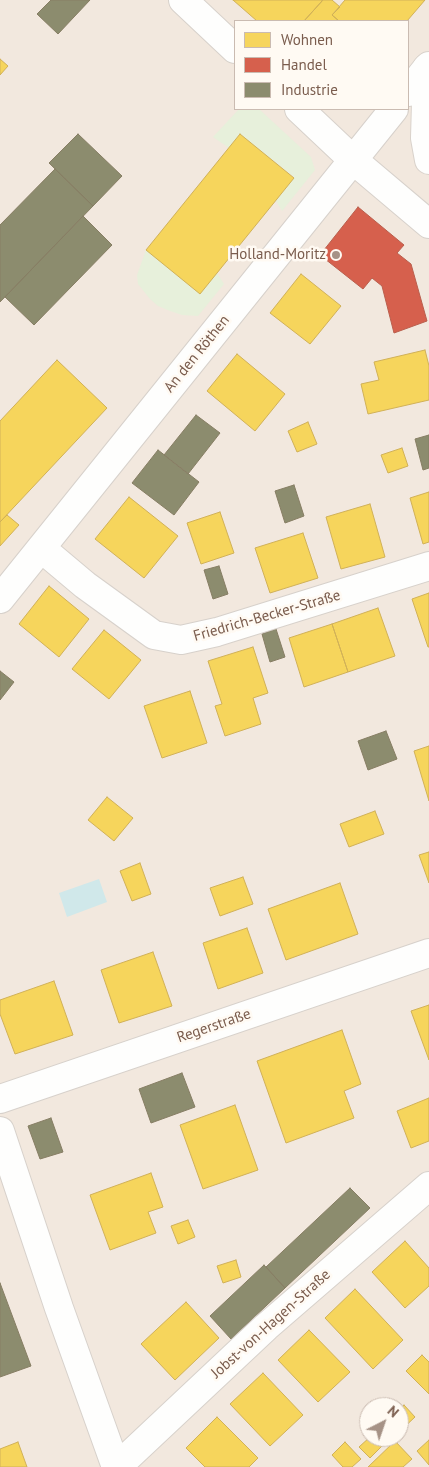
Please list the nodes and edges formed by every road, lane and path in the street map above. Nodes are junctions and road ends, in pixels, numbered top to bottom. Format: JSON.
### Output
{"nodes":[{"id":1,"x":184,"y":0,"type":"edge"},
{"id":2,"x":234,"y":48,"type":"edge"},
{"id":3,"x":428,"y":67,"type":"edge"},
{"id":4,"x":409,"y":91,"type":"edge"},
{"id":5,"x":300,"y":110,"type":"edge"},
{"id":6,"x":393,"y":110,"type":"edge"},
{"id":7,"x":352,"y":159,"type":"junction"},
{"id":8,"x":429,"y":160,"type":"edge"},
{"id":9,"x":429,"y":224,"type":"edge"},
{"id":10,"x":41,"y":548,"type":"junction"},
{"id":11,"x":429,"y":566,"type":"edge"},
{"id":12,"x":0,"y":599,"type":"edge"},
{"id":13,"x":429,"y":952,"type":"edge"},
{"id":14,"x":0,"y":1099,"type":"edge"},
{"id":15,"x":0,"y":1131,"type":"edge"},
{"id":16,"x":429,"y":1186,"type":"edge"},
{"id":17,"x":116,"y":1467,"type":"edge"}],
"edges":[{"from":1,"to":2,"type":"street"},
{"from":3,"to":4,"type":"street"},
{"from":3,"to":8,"type":"street"},
{"from":5,"to":7,"type":"street"},
{"from":6,"to":7,"type":"street","name":"An den Röthen"},
{"from":7,"to":9,"type":"street"},
{"from":7,"to":10,"type":"street","name":"An den Röthen"},
{"from":10,"to":11,"type":"street","name":"Friedrich-Becker-Straße"},
{"from":10,"to":12,"type":"street","name":"An den Röthen"},
{"from":13,"to":14,"type":"street","name":"Regerstraße"},
{"from":15,"to":17,"type":"street","name":"Jobst-von-Hagen-Straße"},
{"from":16,"to":17,"type":"street","name":"Jobst-von-Hagen-Straße"}]}
